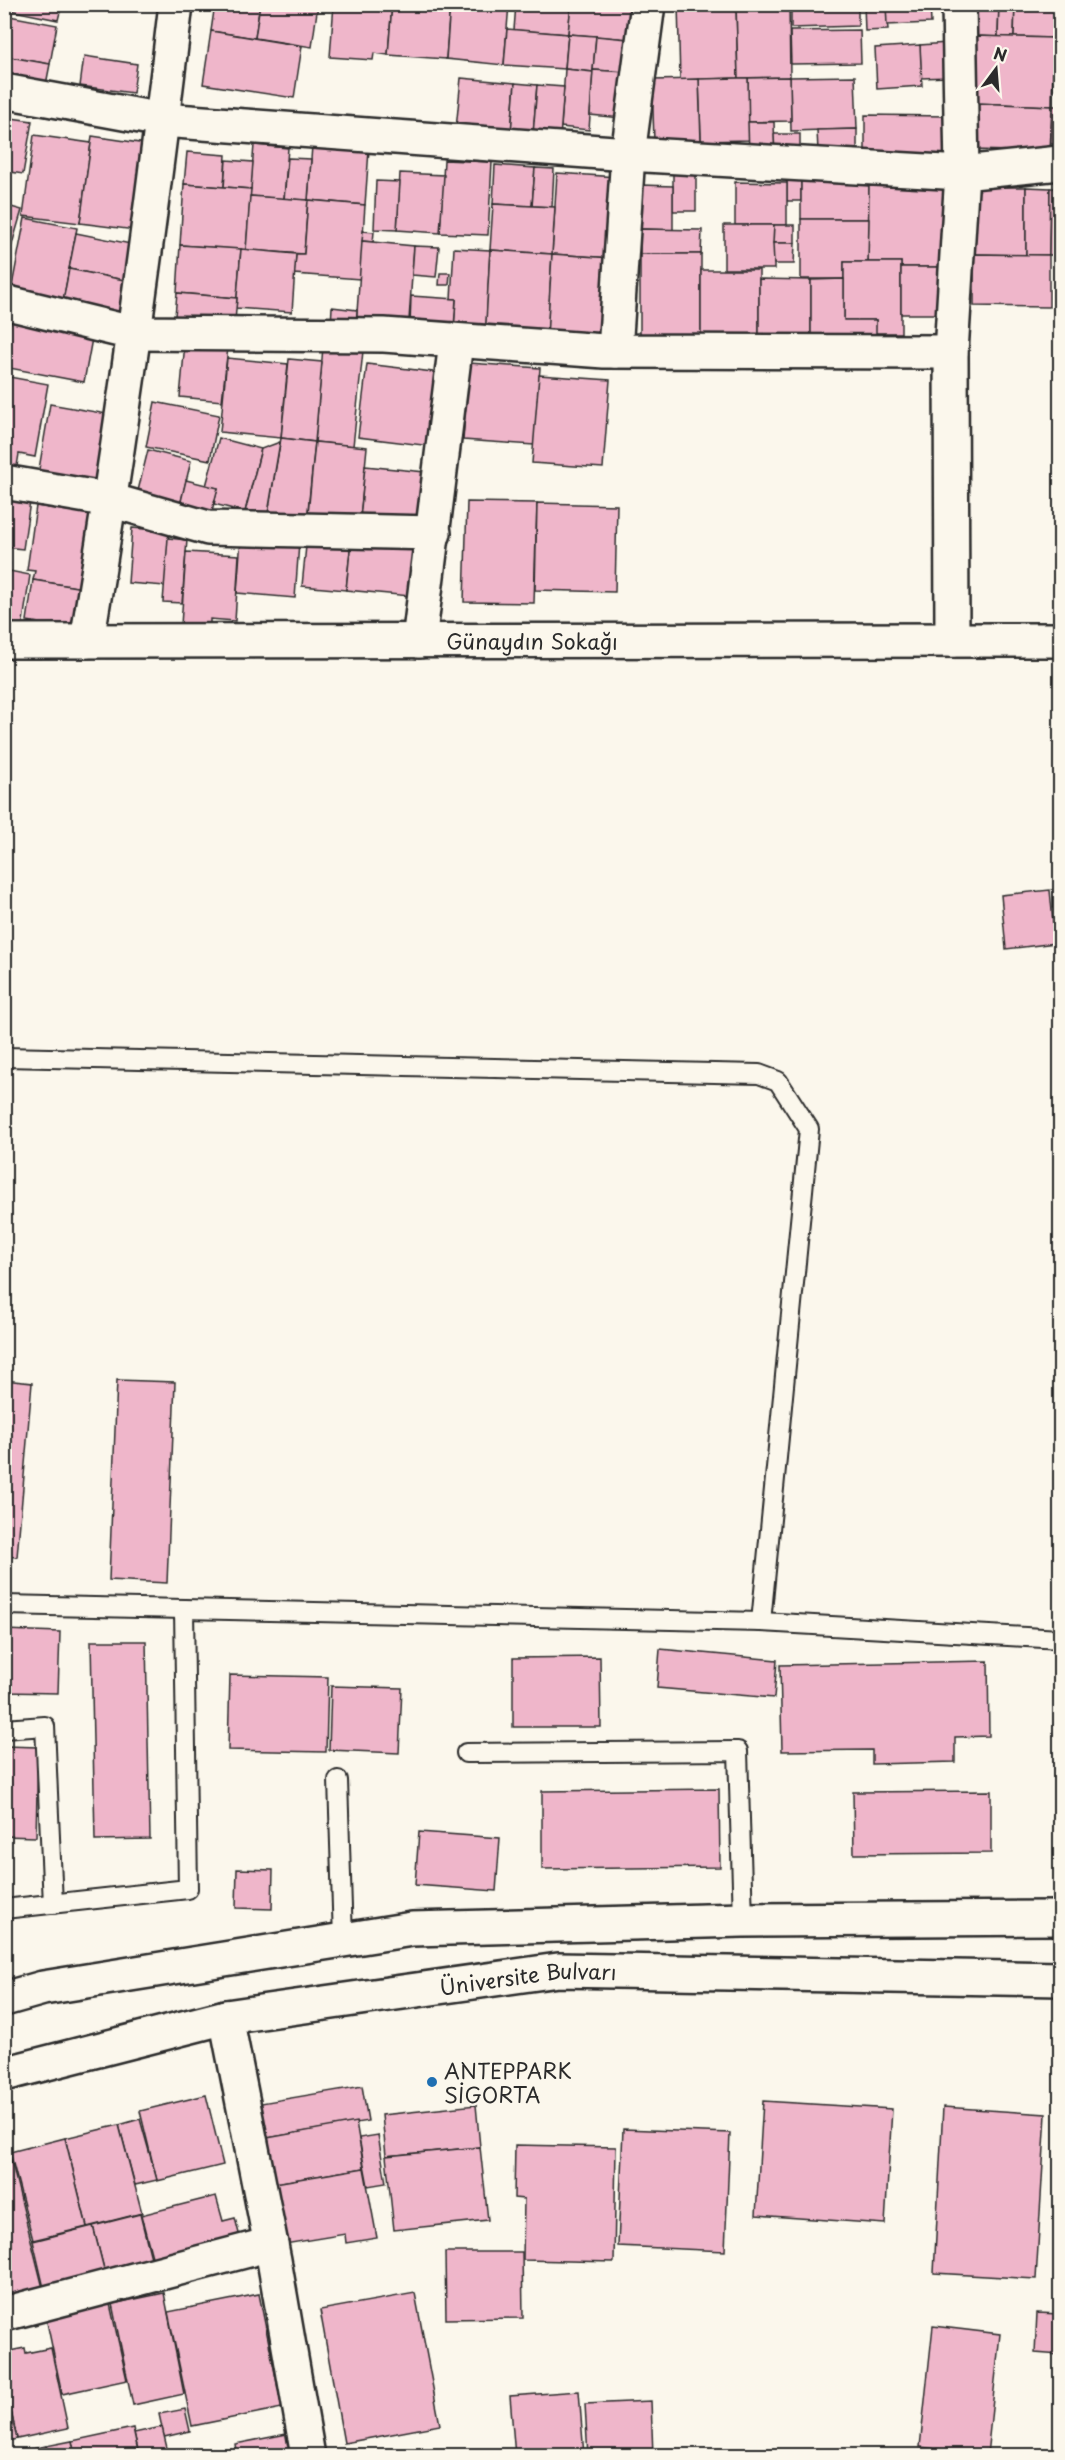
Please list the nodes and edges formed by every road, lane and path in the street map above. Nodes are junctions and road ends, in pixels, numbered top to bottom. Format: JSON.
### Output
{"nodes":[{"id":1,"x":176,"y":4,"type":"edge"},
{"id":2,"x":648,"y":4,"type":"edge"},
{"id":3,"x":958,"y":4,"type":"edge"},
{"id":4,"x":4,"y":91,"type":"edge"},
{"id":5,"x":162,"y":120,"type":"junction"},
{"id":6,"x":628,"y":154,"type":"junction"},
{"id":7,"x":1060,"y":163,"type":"edge"},
{"id":8,"x":962,"y":173,"type":"junction"},
{"id":9,"x":4,"y":302,"type":"edge"},
{"id":10,"x":132,"y":333,"type":"junction"},
{"id":11,"x":456,"y":342,"type":"junction"},
{"id":12,"x":615,"y":351,"type":"junction"},
{"id":13,"x":951,"y":352,"type":"junction"},
{"id":14,"x":4,"y":482,"type":"edge"},
{"id":15,"x":110,"y":500,"type":"junction"},
{"id":16,"x":434,"y":533,"type":"junction"},
{"id":17,"x":952,"y":640,"type":"junction"},
{"id":18,"x":1060,"y":640,"type":"edge"},
{"id":19,"x":4,"y":641,"type":"edge"},
{"id":20,"x":87,"y":641,"type":"junction"},
{"id":21,"x":419,"y":641,"type":"junction"},
{"id":22,"x":4,"y":1057,"type":"edge"},
{"id":23,"x":4,"y":1605,"type":"edge"},
{"id":24,"x":184,"y":1609,"type":"junction"},
{"id":25,"x":761,"y":1622,"type":"junction"},
{"id":26,"x":1060,"y":1639,"type":"edge"},
{"id":27,"x":4,"y":1729,"type":"edge"},
{"id":28,"x":466,"y":1753,"type":"dead end"},
{"id":29,"x":338,"y":1780,"type":"dead end"},
{"id":30,"x":53,"y":1904,"type":"junction"},
{"id":31,"x":4,"y":1909,"type":"edge"},
{"id":32,"x":1060,"y":1918,"type":"edge"},
{"id":33,"x":743,"y":1920,"type":"junction"},
{"id":34,"x":344,"y":1940,"type":"junction"},
{"id":35,"x":1060,"y":1979,"type":"edge"},
{"id":36,"x":9,"y":1995,"type":"edge"},
{"id":37,"x":226,"y":2017,"type":"junction"},
{"id":38,"x":4,"y":2073,"type":"edge"},
{"id":39,"x":271,"y":2244,"type":"junction"},
{"id":40,"x":4,"y":2314,"type":"edge"},
{"id":41,"x":308,"y":2456,"type":"edge"}],
"edges":[{"from":1,"to":5,"type":"street"},
{"from":2,"to":6,"type":"street"},
{"from":3,"to":8,"type":"street"},
{"from":4,"to":5,"type":"street"},
{"from":5,"to":6,"type":"street"},
{"from":5,"to":10,"type":"street"},
{"from":6,"to":8,"type":"street"},
{"from":6,"to":12,"type":"street"},
{"from":7,"to":8,"type":"street"},
{"from":8,"to":13,"type":"street"},
{"from":9,"to":10,"type":"street"},
{"from":10,"to":11,"type":"street"},
{"from":10,"to":15,"type":"street"},
{"from":11,"to":12,"type":"street"},
{"from":11,"to":16,"type":"street"},
{"from":12,"to":13,"type":"street"},
{"from":13,"to":17,"type":"street"},
{"from":14,"to":15,"type":"street"},
{"from":15,"to":16,"type":"street"},
{"from":15,"to":20,"type":"street"},
{"from":16,"to":21,"type":"street"},
{"from":17,"to":18,"type":"street","name":"Günaydın Sokağı"},
{"from":17,"to":21,"type":"street","name":"Günaydın Sokağı"},
{"from":19,"to":20,"type":"street","name":"Günaydın Sokağı"},
{"from":20,"to":21,"type":"street","name":"Günaydın Sokağı"},
{"from":22,"to":25,"type":"lane"},
{"from":23,"to":24,"type":"lane"},
{"from":24,"to":25,"type":"lane"},
{"from":24,"to":30,"type":"lane"},
{"from":25,"to":26,"type":"lane"},
{"from":27,"to":30,"type":"lane"},
{"from":28,"to":33,"type":"lane"},
{"from":29,"to":34,"type":"lane"},
{"from":30,"to":31,"type":"lane"},
{"from":32,"to":33,"type":"street"},
{"from":33,"to":34,"type":"street"},
{"from":34,"to":36,"type":"street"},
{"from":35,"to":37,"type":"street","name":"Üniversite Bulvarı"},
{"from":37,"to":38,"type":"street","name":"Üniversite Bulvarı"},
{"from":37,"to":39,"type":"street"},
{"from":39,"to":40,"type":"street"},
{"from":39,"to":41,"type":"street"}]}
